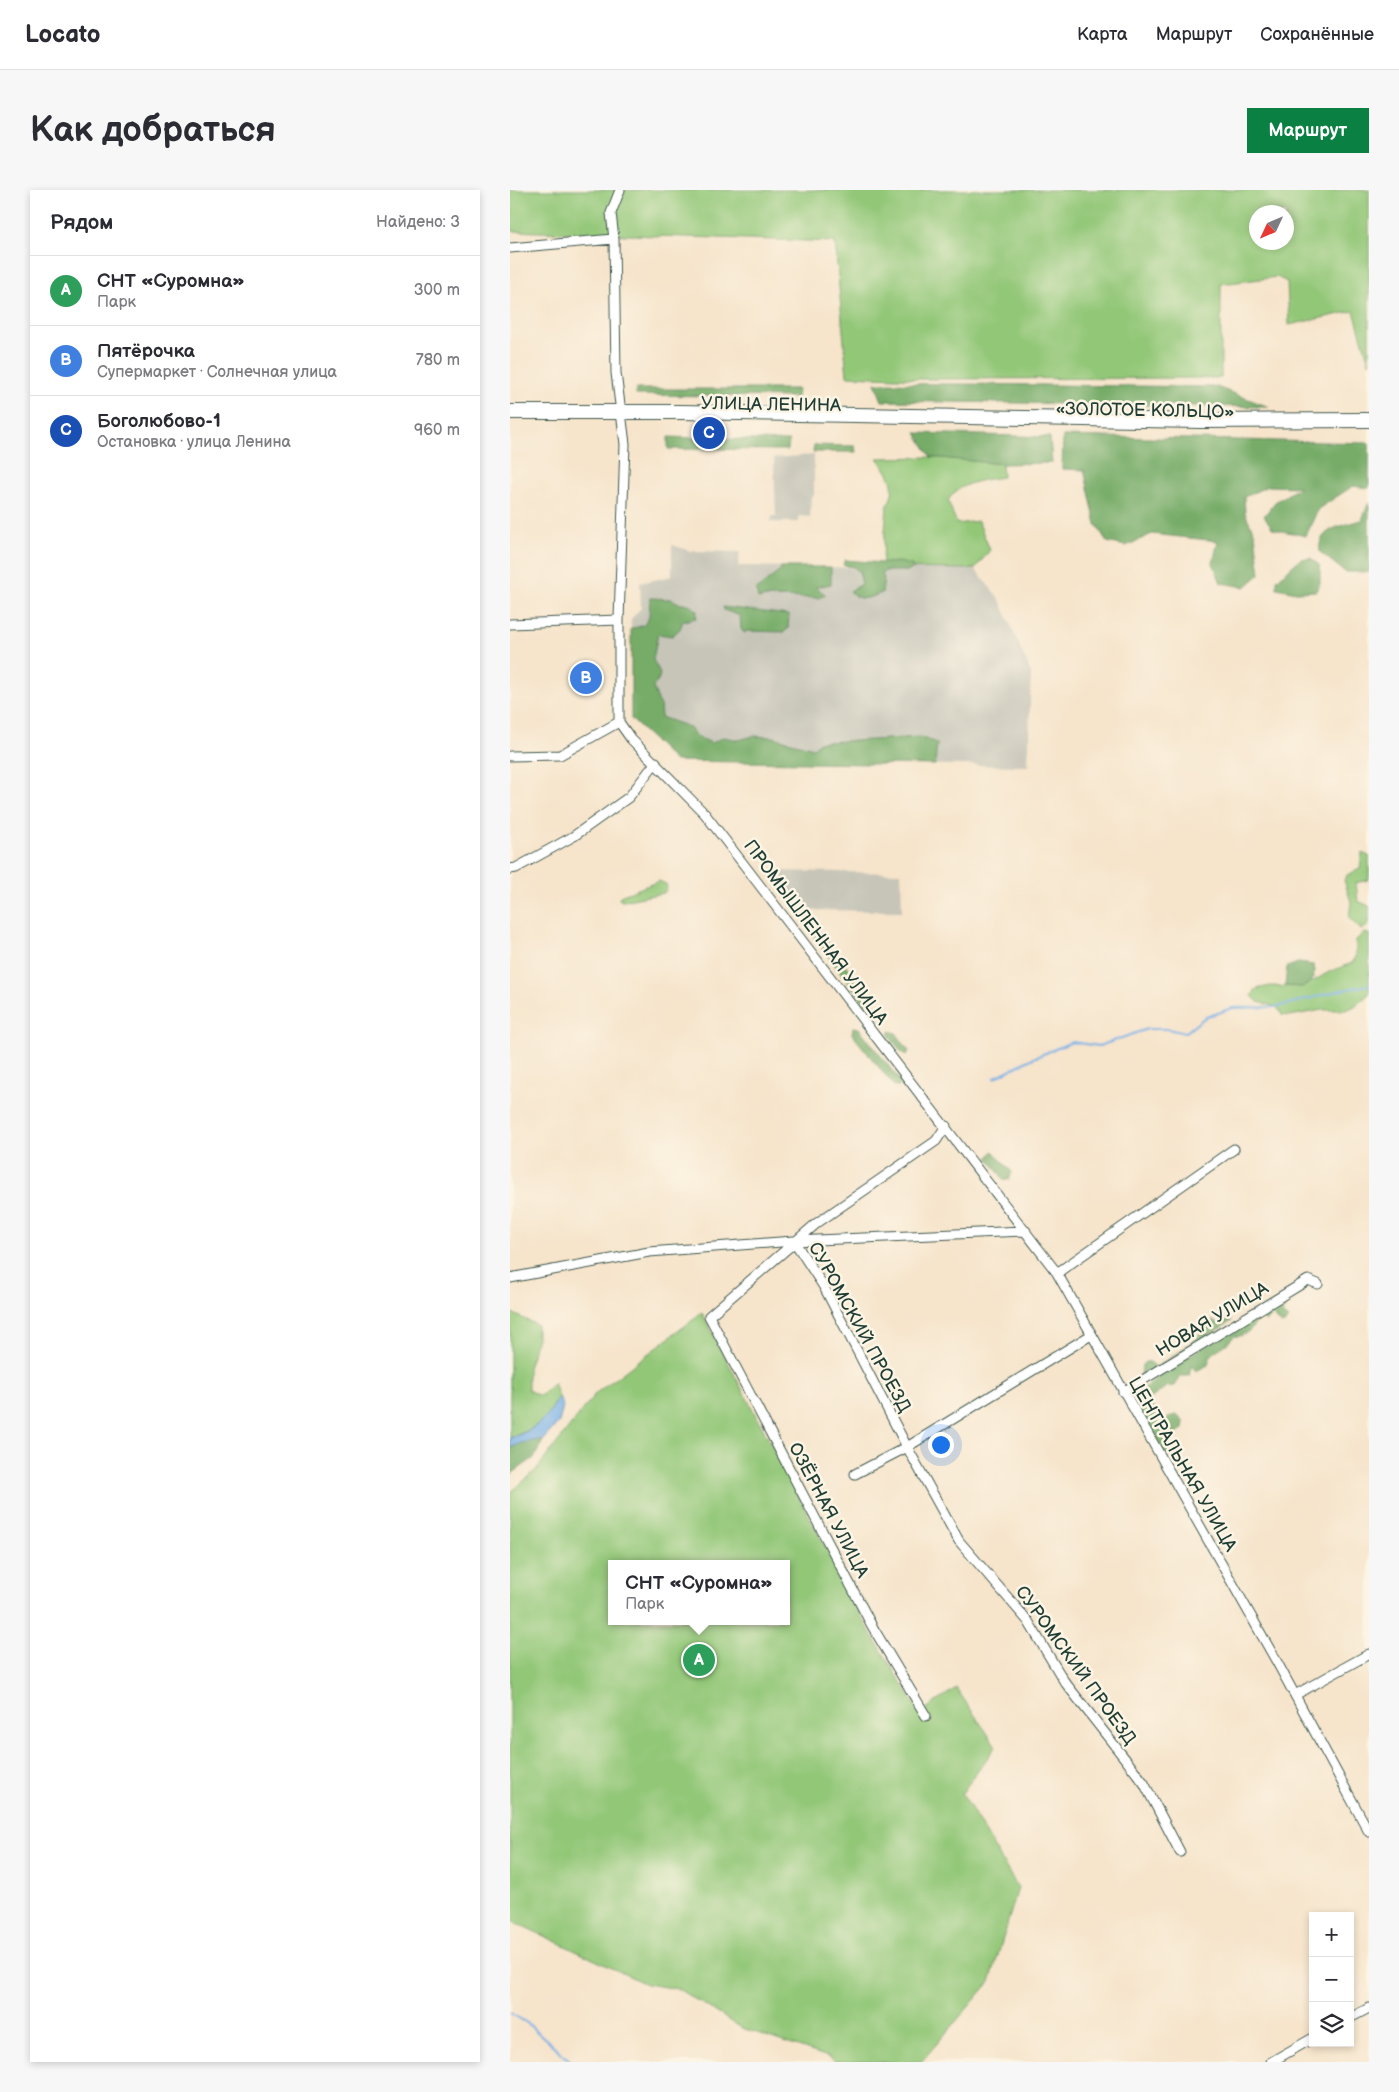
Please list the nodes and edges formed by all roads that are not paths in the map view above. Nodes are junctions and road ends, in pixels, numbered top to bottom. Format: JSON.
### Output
{"nodes":[{"id":1,"x":620,"y":190,"type":"edge"},
{"id":2,"x":614,"y":239,"type":"junction"},
{"id":3,"x":510,"y":248,"type":"edge"},
{"id":4,"x":510,"y":412,"type":"edge"},
{"id":5,"x":620,"y":413,"type":"junction"},
{"id":6,"x":1369,"y":420,"type":"edge"},
{"id":7,"x":922,"y":421,"type":"junction"},
{"id":8,"x":1369,"y":430,"type":"edge"},
{"id":9,"x":619,"y":620,"type":"junction"},
{"id":10,"x":510,"y":624,"type":"edge"},
{"id":11,"x":619,"y":722,"type":"junction"},
{"id":12,"x":510,"y":756,"type":"edge"},
{"id":13,"x":656,"y":762,"type":"junction"},
{"id":14,"x":510,"y":869,"type":"edge"},
{"id":15,"x":946,"y":1126,"type":"junction"},
{"id":16,"x":1234,"y":1149,"type":"dead end"},
{"id":17,"x":1026,"y":1231,"type":"junction"},
{"id":18,"x":794,"y":1241,"type":"junction"},
{"id":19,"x":1057,"y":1272,"type":"junction"},
{"id":20,"x":510,"y":1278,"type":"edge"},
{"id":21,"x":1318,"y":1284,"type":"dead end"},
{"id":22,"x":1091,"y":1334,"type":"junction"},
{"id":23,"x":1123,"y":1392,"type":"junction"},
{"id":24,"x":907,"y":1447,"type":"junction"},
{"id":25,"x":856,"y":1474,"type":"dead end"},
{"id":26,"x":1369,"y":1654,"type":"edge"},
{"id":27,"x":1295,"y":1695,"type":"junction"},
{"id":28,"x":926,"y":1716,"type":"dead end"},
{"id":29,"x":1369,"y":1832,"type":"edge"},
{"id":30,"x":1180,"y":1852,"type":"dead end"},
{"id":31,"x":1369,"y":2008,"type":"edge"},
{"id":32,"x":1354,"y":2016,"type":"edge"},
{"id":33,"x":1309,"y":2040,"type":"edge"},
{"id":34,"x":1270,"y":2061,"type":"edge"}],
"edges":[{"from":1,"to":2,"type":"street"},
{"from":2,"to":3,"type":"street"},
{"from":2,"to":5,"type":"street"},
{"from":4,"to":5,"type":"highway","name":"УЛИЦА ЛЕНИНА"},
{"from":5,"to":7,"type":"highway","name":"УЛИЦА ЛЕНИНА"},
{"from":5,"to":9,"type":"street"},
{"from":6,"to":7,"type":"highway","name":"«ЗОЛОТОЕ КОЛЬЦО»"},
{"from":7,"to":8,"type":"highway","name":"«ЗОЛОТОЕ КОЛЬЦО»"},
{"from":9,"to":10,"type":"street"},
{"from":9,"to":11,"type":"street"},
{"from":11,"to":12,"type":"street"},
{"from":11,"to":13,"type":"street","name":"ПРОМЫШЛЕННАЯ УЛИЦА"},
{"from":13,"to":14,"type":"street"},
{"from":13,"to":15,"type":"street","name":"ПРОМЫШЛЕННАЯ УЛИЦА"},
{"from":15,"to":17,"type":"street","name":"ЦЕНТРАЛЬНАЯ УЛИЦА"},
{"from":15,"to":18,"type":"street"},
{"from":16,"to":19,"type":"street"},
{"from":17,"to":18,"type":"street"},
{"from":17,"to":19,"type":"street","name":"ЦЕНТРАЛЬНАЯ УЛИЦА"},
{"from":18,"to":20,"type":"street"},
{"from":18,"to":24,"type":"street","name":"СУРОМСКИЙ ПРОЕЗД"},
{"from":18,"to":28,"type":"street","name":"ОЗЁРНАЯ УЛИЦА"},
{"from":19,"to":22,"type":"street","name":"ЦЕНТРАЛЬНАЯ УЛИЦА"},
{"from":21,"to":23,"type":"street","name":"НОВАЯ УЛИЦА"},
{"from":22,"to":23,"type":"street","name":"ЦЕНТРАЛЬНАЯ УЛИЦА"},
{"from":22,"to":24,"type":"street"},
{"from":23,"to":27,"type":"street","name":"ЦЕНТРАЛЬНАЯ УЛИЦА"},
{"from":24,"to":25,"type":"street"},
{"from":24,"to":30,"type":"street","name":"СУРОМСКИЙ ПРОЕЗД"},
{"from":26,"to":27,"type":"street"},
{"from":27,"to":29,"type":"street","name":"ЦЕНТРАЛЬНАЯ УЛИЦА"},
{"from":31,"to":32,"type":"street"},
{"from":33,"to":34,"type":"street"}]}
